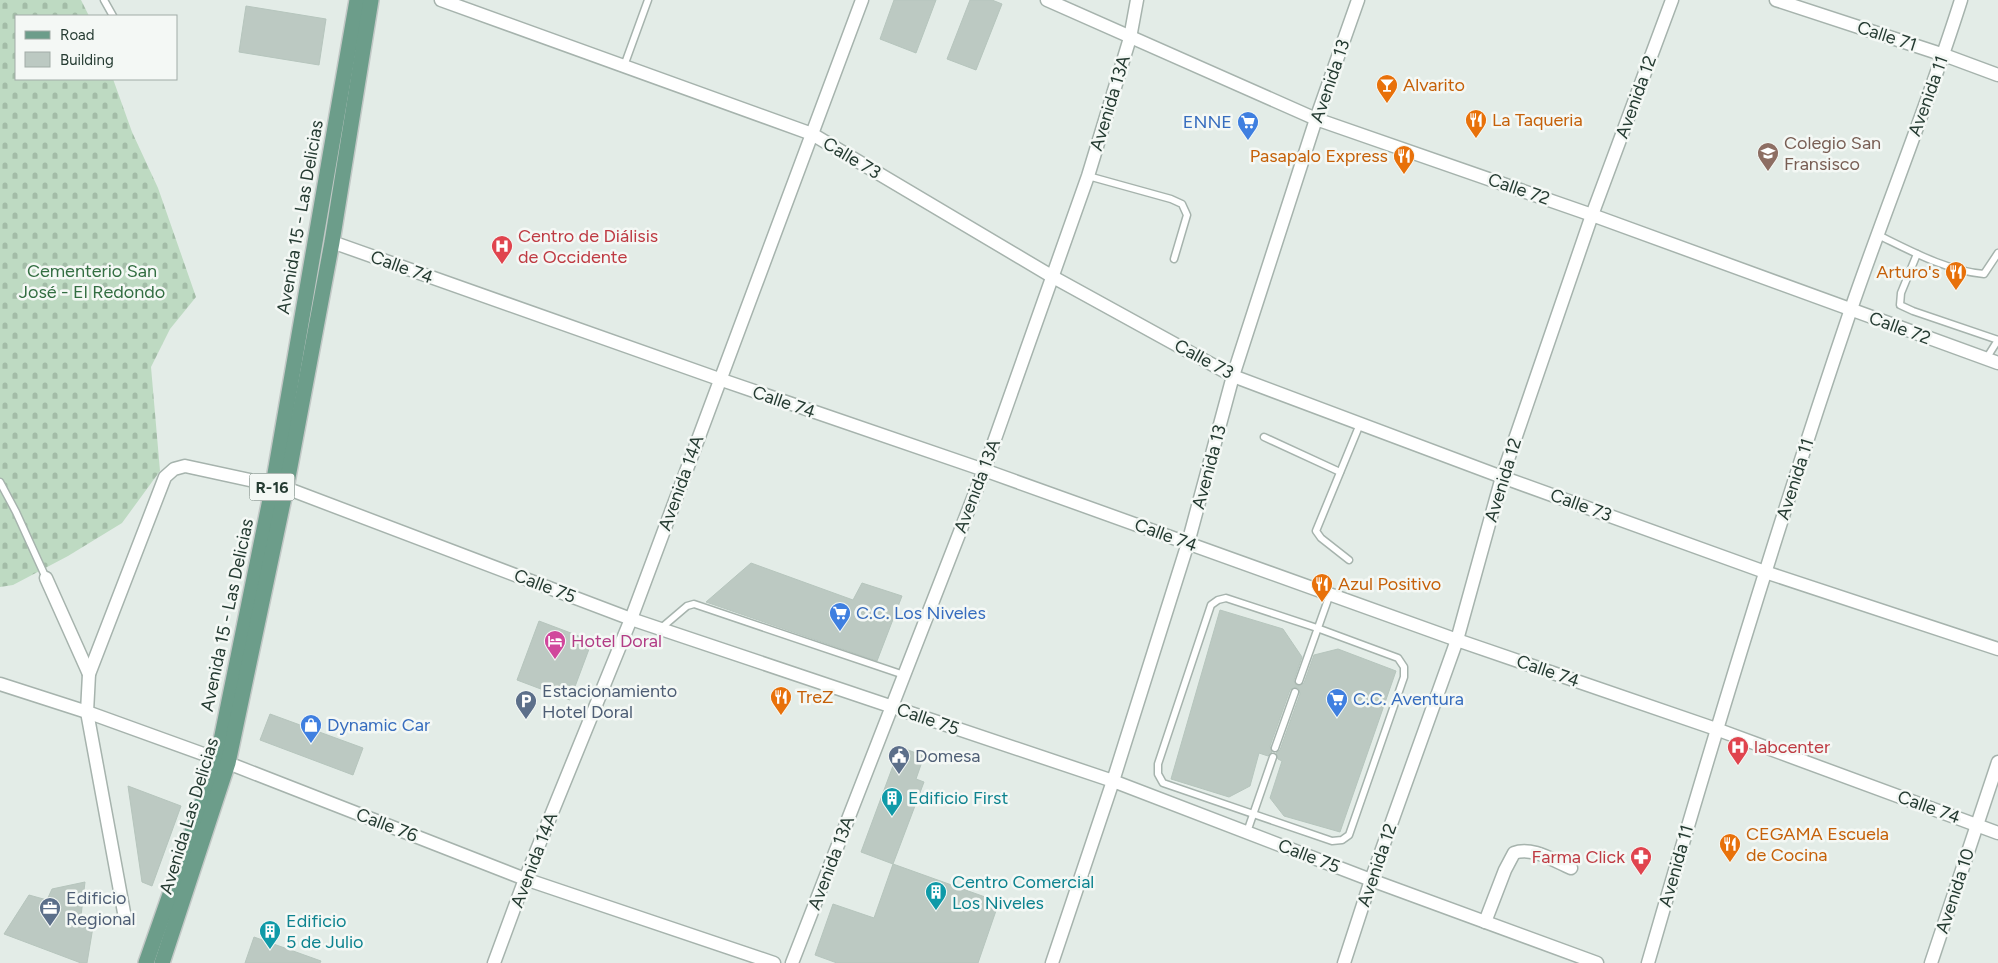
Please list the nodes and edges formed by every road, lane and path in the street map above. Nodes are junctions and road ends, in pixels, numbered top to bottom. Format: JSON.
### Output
{"nodes":[{"id":1,"x":104,"y":0,"type":"edge"},
{"id":2,"x":357,"y":0,"type":"edge"},
{"id":3,"x":371,"y":0,"type":"edge"},
{"id":4,"x":441,"y":0,"type":"edge"},
{"id":5,"x":648,"y":0,"type":"edge"},
{"id":6,"x":862,"y":0,"type":"edge"},
{"id":7,"x":1047,"y":0,"type":"edge"},
{"id":8,"x":1137,"y":0,"type":"edge"},
{"id":9,"x":1358,"y":0,"type":"edge"},
{"id":10,"x":1672,"y":0,"type":"edge"},
{"id":11,"x":1776,"y":0,"type":"edge"},
{"id":12,"x":1961,"y":0,"type":"edge"},
{"id":13,"x":112,"y":15,"type":"edge"},
{"id":14,"x":1130,"y":38,"type":"junction"},
{"id":15,"x":1944,"y":55,"type":"junction"},
{"id":16,"x":624,"y":66,"type":"junction"},
{"id":17,"x":1998,"y":75,"type":"edge"},
{"id":18,"x":1316,"y":119,"type":"junction"},
{"id":19,"x":812,"y":134,"type":"junction"},
{"id":20,"x":1088,"y":176,"type":"junction"},
{"id":21,"x":1592,"y":215,"type":"junction"},
{"id":22,"x":1878,"y":235,"type":"junction"},
{"id":23,"x":332,"y":242,"type":"junction"},
{"id":24,"x":1998,"y":252,"type":"edge"},
{"id":25,"x":1917,"y":254,"type":"junction"},
{"id":26,"x":1174,"y":259,"type":"dead end"},
{"id":27,"x":1053,"y":277,"type":"junction"},
{"id":28,"x":1850,"y":310,"type":"junction"},
{"id":29,"x":1998,"y":340,"type":"edge"},
{"id":30,"x":1992,"y":361,"type":"edge"},
{"id":31,"x":1233,"y":376,"type":"junction"},
{"id":32,"x":719,"y":379,"type":"junction"},
{"id":33,"x":1360,"y":424,"type":"junction"},
{"id":34,"x":1264,"y":437,"type":"dead end"},
{"id":35,"x":984,"y":470,"type":"junction"},
{"id":36,"x":1340,"y":472,"type":"junction"},
{"id":37,"x":1502,"y":477,"type":"junction"},
{"id":38,"x":0,"y":482,"type":"edge"},
{"id":39,"x":279,"y":486,"type":"junction"},
{"id":40,"x":1188,"y":543,"type":"junction"},
{"id":41,"x":1349,"y":560,"type":"dead end"},
{"id":42,"x":1765,"y":572,"type":"junction"},
{"id":43,"x":46,"y":578,"type":"joint"},
{"id":44,"x":1330,"y":594,"type":"junction"},
{"id":45,"x":630,"y":618,"type":"junction"},
{"id":46,"x":1317,"y":628,"type":"junction"},
{"id":47,"x":660,"y":629,"type":"junction"},
{"id":48,"x":1457,"y":640,"type":"junction"},
{"id":49,"x":1998,"y":649,"type":"edge"},
{"id":50,"x":88,"y":674,"type":"junction"},
{"id":51,"x":904,"y":675,"type":"junction"},
{"id":52,"x":1299,"y":681,"type":"dead end"},
{"id":53,"x":0,"y":684,"type":"edge"},
{"id":54,"x":1295,"y":692,"type":"dead end"},
{"id":55,"x":892,"y":706,"type":"junction"},
{"id":56,"x":87,"y":712,"type":"junction"},
{"id":57,"x":1716,"y":729,"type":"junction"},
{"id":58,"x":1276,"y":748,"type":"dead end"},
{"id":59,"x":1273,"y":758,"type":"dead end"},
{"id":60,"x":222,"y":761,"type":"junction"},
{"id":61,"x":1998,"y":762,"type":"edge"},
{"id":62,"x":1113,"y":780,"type":"junction"},
{"id":63,"x":1253,"y":814,"type":"junction"},
{"id":64,"x":1977,"y":825,"type":"junction"},
{"id":65,"x":1247,"y":832,"type":"junction"},
{"id":66,"x":1998,"y":833,"type":"edge"},
{"id":67,"x":1571,"y":868,"type":"dead end"},
{"id":68,"x":525,"y":879,"type":"junction"},
{"id":69,"x":1371,"y":880,"type":"junction"},
{"id":70,"x":125,"y":918,"type":"dead end"},
{"id":71,"x":1485,"y":922,"type":"junction"},
{"id":72,"x":146,"y":963,"type":"edge"},
{"id":73,"x":162,"y":963,"type":"edge"},
{"id":74,"x":494,"y":963,"type":"edge"},
{"id":75,"x":774,"y":963,"type":"edge"},
{"id":76,"x":792,"y":963,"type":"edge"},
{"id":77,"x":1052,"y":963,"type":"edge"},
{"id":78,"x":1344,"y":963,"type":"edge"},
{"id":79,"x":1597,"y":963,"type":"edge"},
{"id":80,"x":1648,"y":963,"type":"edge"},
{"id":81,"x":1931,"y":963,"type":"edge"}],
"edges":[{"from":1,"to":13,"type":"lane"},
{"from":2,"to":39,"type":"main road","name":"Avenida 15 - Las Delicias","number":"R-16"},
{"from":3,"to":23,"type":"main road","name":"Avenida Las Delicias","number":"R-16"},
{"from":4,"to":16,"type":"street","name":"Calle 73"},
{"from":5,"to":16,"type":"lane"},
{"from":6,"to":19,"type":"street","name":"Avenida 14A"},
{"from":7,"to":14,"type":"street","name":"Calle 72"},
{"from":8,"to":14,"type":"street","name":"Avenida 13A"},
{"from":9,"to":18,"type":"street","name":"Avenida 13"},
{"from":10,"to":21,"type":"street","name":"Avenida 12"},
{"from":11,"to":15,"type":"street","name":"Calle 71"},
{"from":12,"to":15,"type":"street","name":"Avenida 11"},
{"from":14,"to":18,"type":"street","name":"Calle 72"},
{"from":14,"to":20,"type":"street","name":"Avenida 13A"},
{"from":15,"to":17,"type":"street","name":"Calle 71"},
{"from":15,"to":22,"type":"street","name":"Avenida 11"},
{"from":16,"to":19,"type":"street","name":"Calle 73"},
{"from":18,"to":21,"type":"street","name":"Calle 72"},
{"from":18,"to":31,"type":"street","name":"Avenida 13"},
{"from":19,"to":27,"type":"street","name":"Calle 73"},
{"from":19,"to":32,"type":"street","name":"Avenida 14A"},
{"from":20,"to":26,"type":"lane"},
{"from":20,"to":27,"type":"street","name":"Avenida 13A"},
{"from":21,"to":28,"type":"street","name":"Calle 72"},
{"from":21,"to":37,"type":"street","name":"Avenida 12"},
{"from":22,"to":25,"type":"lane"},
{"from":22,"to":28,"type":"street","name":"Avenida 11"},
{"from":23,"to":32,"type":"street","name":"Calle 74"},
{"from":23,"to":39,"type":"main road","name":"Avenida Las Delicias","number":"R-16"},
{"from":24,"to":25,"type":"lane"},
{"from":25,"to":29,"type":"lane"},
{"from":27,"to":31,"type":"street","name":"Calle 73"},
{"from":27,"to":35,"type":"street","name":"Avenida 13A"},
{"from":28,"to":30,"type":"street","name":"Calle 72"},
{"from":28,"to":42,"type":"street","name":"Avenida 11"},
{"from":29,"to":30,"type":"lane"},
{"from":31,"to":33,"type":"street","name":"Calle 73"},
{"from":31,"to":40,"type":"street","name":"Avenida 13"},
{"from":32,"to":35,"type":"street","name":"Calle 74"},
{"from":32,"to":45,"type":"street","name":"Avenida 14A"},
{"from":33,"to":36,"type":"lane"},
{"from":33,"to":37,"type":"street","name":"Calle 73"},
{"from":34,"to":36,"type":"lane"},
{"from":35,"to":40,"type":"street","name":"Calle 74"},
{"from":35,"to":51,"type":"street","name":"Avenida 13A"},
{"from":36,"to":41,"type":"lane"},
{"from":37,"to":42,"type":"street","name":"Calle 73"},
{"from":37,"to":48,"type":"street","name":"Avenida 12"},
{"from":38,"to":43,"type":"lane"},
{"from":39,"to":45,"type":"street","name":"Calle 75"},
{"from":39,"to":50,"type":"street","name":"Calle 75"},
{"from":39,"to":60,"type":"main road","name":"Avenida Las Delicias","number":"R-16"},
{"from":40,"to":44,"type":"street","name":"Calle 74"},
{"from":40,"to":62,"type":"street","name":"Avenida 13"},
{"from":42,"to":49,"type":"street","name":"Calle 73"},
{"from":42,"to":57,"type":"street","name":"Avenida 11"},
{"from":43,"to":50,"type":"street"},
{"from":44,"to":46,"type":"lane"},
{"from":44,"to":48,"type":"street","name":"Calle 74"},
{"from":45,"to":47,"type":"street","name":"Calle 75"},
{"from":45,"to":68,"type":"street","name":"Avenida 14A"},
{"from":46,"to":52,"type":"lane"},
{"from":46,"to":63,"type":"lane"},
{"from":46,"to":63,"type":"lane"},
{"from":47,"to":51,"type":"lane"},
{"from":47,"to":55,"type":"street","name":"Calle 75"},
{"from":48,"to":57,"type":"street","name":"Calle 74"},
{"from":48,"to":69,"type":"street","name":"Avenida 12"},
{"from":50,"to":56,"type":"street"},
{"from":51,"to":55,"type":"street","name":"Avenida 13A"},
{"from":53,"to":56,"type":"street","name":"Calle 76"},
{"from":54,"to":58,"type":"lane"},
{"from":55,"to":62,"type":"street","name":"Calle 75"},
{"from":55,"to":76,"type":"street","name":"Avenida 13A"},
{"from":56,"to":60,"type":"street","name":"Calle 76"},
{"from":56,"to":70,"type":"street"},
{"from":57,"to":64,"type":"street","name":"Calle 74"},
{"from":57,"to":80,"type":"street","name":"Avenida 11"},
{"from":59,"to":63,"type":"lane"},
{"from":60,"to":68,"type":"street","name":"Calle 76"},
{"from":60,"to":72,"type":"main road","number":"R-16"},
{"from":60,"to":73,"type":"main road","name":"Avenida Las Delicias","number":"R-16"},
{"from":61,"to":64,"type":"street","name":"Avenida 10"},
{"from":62,"to":65,"type":"street","name":"Calle 75"},
{"from":62,"to":77,"type":"street","name":"Avenida 13"},
{"from":63,"to":65,"type":"lane"},
{"from":64,"to":66,"type":"street","name":"Calle 74"},
{"from":64,"to":81,"type":"street","name":"Avenida 10"},
{"from":65,"to":69,"type":"street","name":"Calle 75"},
{"from":67,"to":71,"type":"street"},
{"from":68,"to":74,"type":"street","name":"Avenida 14A"},
{"from":68,"to":75,"type":"street","name":"Calle 76"},
{"from":69,"to":71,"type":"street","name":"Calle 75"},
{"from":69,"to":78,"type":"street","name":"Avenida 12"},
{"from":71,"to":79,"type":"street","name":"Calle 75"}]}
